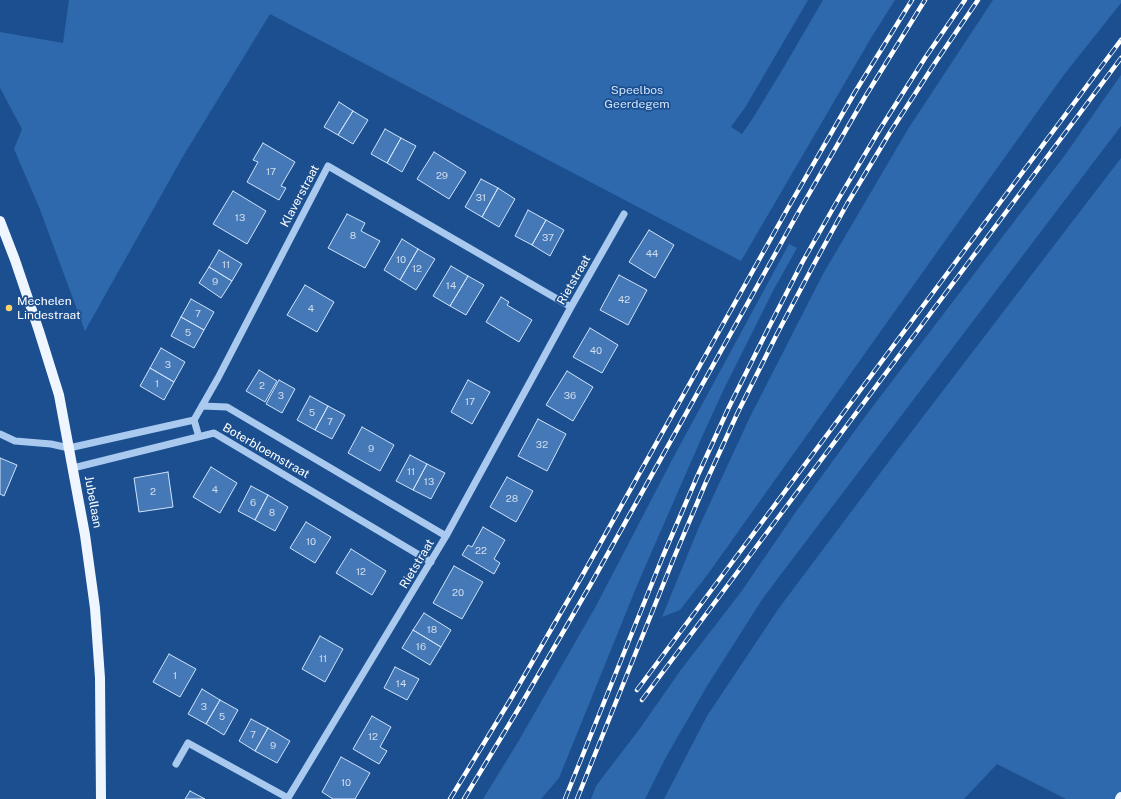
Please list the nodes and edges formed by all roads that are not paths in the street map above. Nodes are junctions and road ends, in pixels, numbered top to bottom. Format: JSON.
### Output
{"nodes":[{"id":1,"x":624,"y":214,"type":"dead end"},
{"id":2,"x":0,"y":221,"type":"edge"},
{"id":3,"x":571,"y":307,"type":"junction"},
{"id":4,"x":202,"y":406,"type":"junction"},
{"id":5,"x":194,"y":420,"type":"junction"},
{"id":6,"x":0,"y":434,"type":"edge"},
{"id":7,"x":199,"y":437,"type":"junction"},
{"id":8,"x":69,"y":448,"type":"junction"},
{"id":9,"x":73,"y":468,"type":"junction"},
{"id":10,"x":446,"y":536,"type":"junction"},
{"id":11,"x":431,"y":562,"type":"junction"},
{"id":12,"x":176,"y":764,"type":"dead end"},
{"id":13,"x":101,"y":799,"type":"edge"}],
"edges":[{"from":1,"to":3,"type":"street","name":"Rietstraat"},
{"from":2,"to":8,"type":"main road","name":"Jubellaan"},
{"from":3,"to":4,"type":"street","name":"Klaverstraat"},
{"from":3,"to":10,"type":"street","name":"Rietstraat"},
{"from":4,"to":5,"type":"street","name":"Klaverstraat"},
{"from":4,"to":10,"type":"street","name":"Boterbloemstraat"},
{"from":5,"to":7,"type":"street"},
{"from":5,"to":8,"type":"street"},
{"from":6,"to":8,"type":"street"},
{"from":7,"to":9,"type":"street","name":"Boterbloemstraat"},
{"from":7,"to":11,"type":"street","name":"Boterbloemstraat"},
{"from":8,"to":9,"type":"main road","name":"Jubellaan"},
{"from":9,"to":13,"type":"main road","name":"Jubellaan"},
{"from":10,"to":11,"type":"street","name":"Rietstraat"},
{"from":11,"to":12,"type":"street","name":"Rietstraat"}]}
